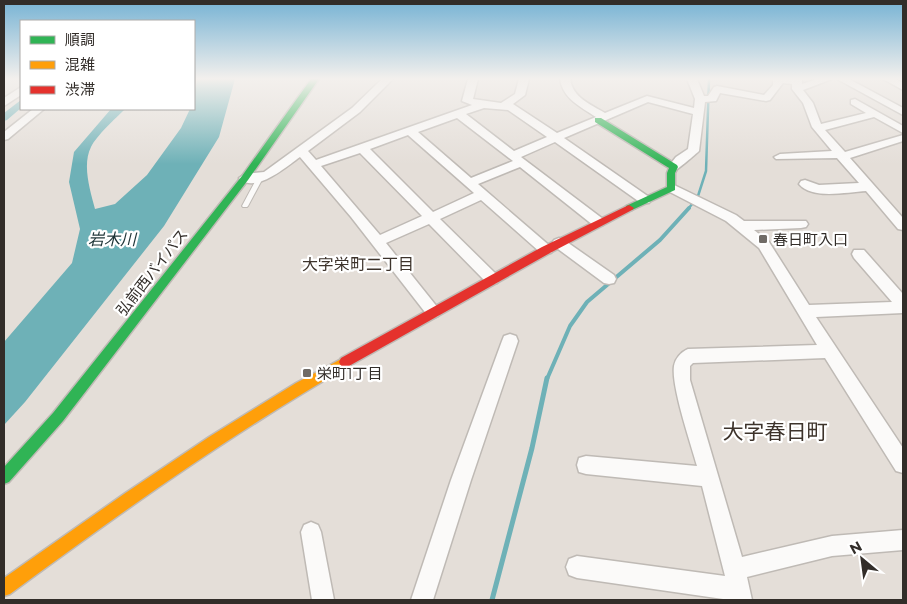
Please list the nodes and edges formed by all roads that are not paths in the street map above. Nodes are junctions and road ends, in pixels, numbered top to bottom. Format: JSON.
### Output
{"nodes":[{"id":1,"x":296,"y":107,"type":"edge"},
{"id":2,"x":359,"y":107,"type":"edge"},
{"id":3,"x":476,"y":107,"type":"edge"},
{"id":4,"x":511,"y":107,"type":"edge"},
{"id":5,"x":586,"y":107,"type":"edge"},
{"id":6,"x":629,"y":107,"type":"edge"},
{"id":7,"x":680,"y":107,"type":"edge"},
{"id":8,"x":701,"y":107,"type":"edge"},
{"id":9,"x":810,"y":107,"type":"edge"},
{"id":10,"x":865,"y":107,"type":"edge"},
{"id":11,"x":38,"y":110,"type":"edge"},
{"id":12,"x":699,"y":112,"type":"junction"},
{"id":13,"x":458,"y":113,"type":"junction"},
{"id":14,"x":876,"y":114,"type":"junction"},
{"id":15,"x":601,"y":119,"type":"junction"},
{"id":16,"x":817,"y":127,"type":"junction"},
{"id":17,"x":410,"y":130,"type":"junction"},
{"id":18,"x":903,"y":130,"type":"edge"},
{"id":19,"x":4,"y":137,"type":"edge"},
{"id":20,"x":556,"y":138,"type":"junction"},
{"id":21,"x":903,"y":138,"type":"edge"},
{"id":22,"x":362,"y":148,"type":"junction"},
{"id":23,"x":301,"y":150,"type":"junction"},
{"id":24,"x":840,"y":156,"type":"junction"},
{"id":25,"x":780,"y":157,"type":"dead end"},
{"id":26,"x":517,"y":159,"type":"junction"},
{"id":27,"x":314,"y":165,"type":"junction"},
{"id":28,"x":674,"y":167,"type":"junction"},
{"id":29,"x":245,"y":178,"type":"junction"},
{"id":30,"x":260,"y":178,"type":"junction"},
{"id":31,"x":470,"y":183,"type":"junction"},
{"id":32,"x":805,"y":184,"type":"dead end"},
{"id":33,"x":869,"y":187,"type":"junction"},
{"id":34,"x":672,"y":188,"type":"junction"},
{"id":35,"x":483,"y":194,"type":"junction"},
{"id":36,"x":645,"y":200,"type":"junction"},
{"id":37,"x":245,"y":206,"type":"dead end"},
{"id":38,"x":431,"y":218,"type":"junction"},
{"id":39,"x":598,"y":222,"type":"junction"},
{"id":40,"x":801,"y":224,"type":"dead end"},
{"id":41,"x":742,"y":226,"type":"junction"},
{"id":42,"x":903,"y":226,"type":"edge"},
{"id":43,"x":377,"y":242,"type":"junction"},
{"id":44,"x":552,"y":246,"type":"junction"},
{"id":45,"x":859,"y":254,"type":"dead end"},
{"id":46,"x":492,"y":279,"type":"junction"},
{"id":47,"x":609,"y":279,"type":"dead end"},
{"id":48,"x":903,"y":305,"type":"edge"},
{"id":49,"x":806,"y":311,"type":"junction"},
{"id":50,"x":433,"y":312,"type":"junction"},
{"id":51,"x":510,"y":341,"type":"dead end"},
{"id":52,"x":829,"y":351,"type":"junction"},
{"id":53,"x":903,"y":464,"type":"edge"},
{"id":54,"x":586,"y":465,"type":"dead end"},
{"id":55,"x":4,"y":477,"type":"edge"},
{"id":56,"x":710,"y":477,"type":"junction"},
{"id":57,"x":311,"y":532,"type":"dead end"},
{"id":58,"x":903,"y":540,"type":"edge"},
{"id":59,"x":577,"y":567,"type":"dead end"},
{"id":60,"x":737,"y":586,"type":"edge"},
{"id":61,"x":4,"y":588,"type":"edge"},
{"id":62,"x":323,"y":600,"type":"edge"},
{"id":63,"x":422,"y":600,"type":"edge"}],
"edges":[{"from":1,"to":29,"type":"street","name":"弘前西バイパス"},
{"from":2,"to":23,"type":"street"},
{"from":3,"to":13,"type":"street"},
{"from":4,"to":20,"type":"street"},
{"from":5,"to":15,"type":"street"},
{"from":6,"to":15,"type":"street"},
{"from":7,"to":12,"type":"street"},
{"from":8,"to":12,"type":"street"},
{"from":9,"to":16,"type":"street"},
{"from":10,"to":14,"type":"street"},
{"from":11,"to":19,"type":"street"},
{"from":12,"to":28,"type":"street"},
{"from":13,"to":17,"type":"street"},
{"from":13,"to":26,"type":"street"},
{"from":14,"to":16,"type":"street"},
{"from":14,"to":18,"type":"street"},
{"from":15,"to":20,"type":"street"},
{"from":15,"to":28,"type":"street"},
{"from":16,"to":24,"type":"street"},
{"from":17,"to":22,"type":"street"},
{"from":17,"to":31,"type":"street"},
{"from":20,"to":26,"type":"street"},
{"from":20,"to":36,"type":"street"},
{"from":21,"to":24,"type":"street"},
{"from":22,"to":27,"type":"street"},
{"from":22,"to":38,"type":"street"},
{"from":23,"to":27,"type":"street"},
{"from":23,"to":30,"type":"street"},
{"from":24,"to":25,"type":"street"},
{"from":24,"to":33,"type":"street"},
{"from":26,"to":31,"type":"street"},
{"from":26,"to":39,"type":"street"},
{"from":27,"to":43,"type":"street"},
{"from":28,"to":34,"type":"street"},
{"from":29,"to":30,"type":"street"},
{"from":29,"to":55,"type":"street","name":"弘前西バイパス"},
{"from":30,"to":37,"type":"lane"},
{"from":31,"to":35,"type":"street"},
{"from":32,"to":33,"type":"street"},
{"from":33,"to":42,"type":"street"},
{"from":34,"to":36,"type":"street"},
{"from":34,"to":41,"type":"street"},
{"from":35,"to":38,"type":"street"},
{"from":35,"to":44,"type":"street"},
{"from":36,"to":39,"type":"street"},
{"from":38,"to":43,"type":"street"},
{"from":38,"to":46,"type":"street"},
{"from":39,"to":44,"type":"street"},
{"from":40,"to":41,"type":"street"},
{"from":41,"to":49,"type":"street"},
{"from":43,"to":50,"type":"street"},
{"from":44,"to":46,"type":"street"},
{"from":44,"to":47,"type":"street"},
{"from":45,"to":48,"type":"street"},
{"from":46,"to":50,"type":"street"},
{"from":48,"to":49,"type":"street"},
{"from":49,"to":52,"type":"street"},
{"from":50,"to":61,"type":"street"},
{"from":51,"to":63,"type":"street"},
{"from":52,"to":53,"type":"street"},
{"from":52,"to":56,"type":"street"},
{"from":54,"to":56,"type":"street"},
{"from":56,"to":60,"type":"street"},
{"from":57,"to":62,"type":"street"},
{"from":58,"to":60,"type":"street"},
{"from":59,"to":60,"type":"street"}]}
